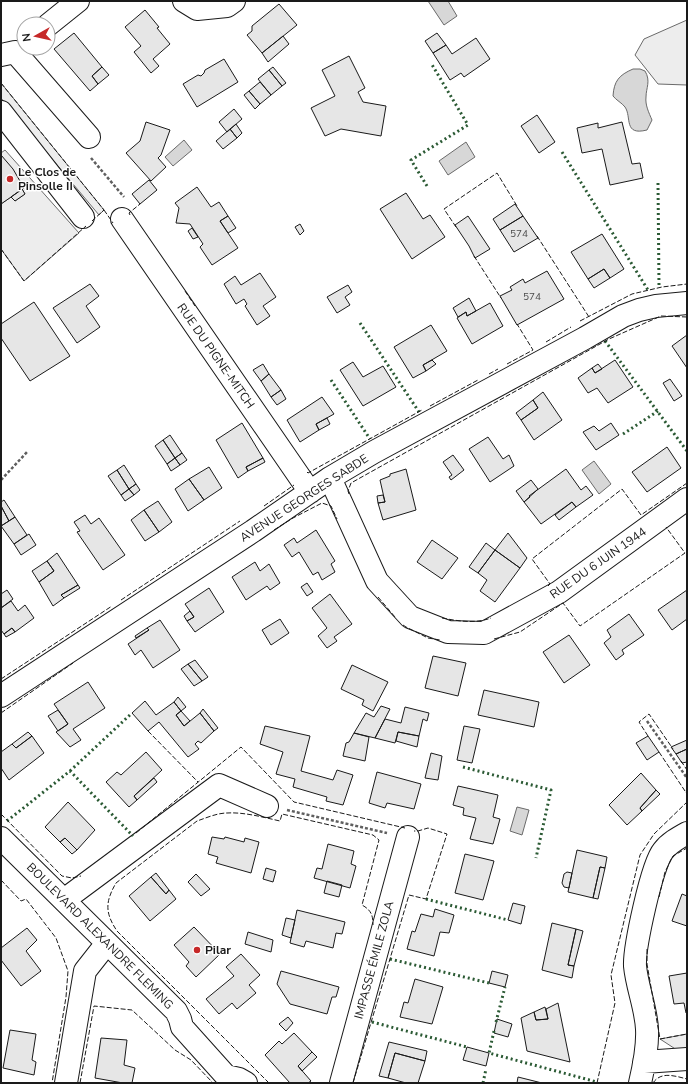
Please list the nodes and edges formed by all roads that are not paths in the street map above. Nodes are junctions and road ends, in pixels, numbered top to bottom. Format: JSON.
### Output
{"nodes":[{"id":1,"x":78,"y":1,"type":"edge"},
{"id":2,"x":184,"y":1,"type":"edge"},
{"id":3,"x":234,"y":1,"type":"edge"},
{"id":4,"x":56,"y":19,"type":"edge"},
{"id":5,"x":13,"y":51,"type":"edge"},
{"id":6,"x":1,"y":112,"type":"edge"},
{"id":7,"x":89,"y":137,"type":"dead end"},
{"id":8,"x":83,"y":217,"type":"dead end"},
{"id":9,"x":122,"y":219,"type":"dead end"},
{"id":10,"x":687,"y":303,"type":"edge"},
{"id":11,"x":330,"y":478,"type":"junction"},
{"id":12,"x":310,"y":492,"type":"junction"},
{"id":13,"x":687,"y":499,"type":"edge"},
{"id":14,"x":1,"y":696,"type":"edge"},
{"id":15,"x":267,"y":806,"type":"road end"},
{"id":16,"x":687,"y":833,"type":"edge"},
{"id":17,"x":1,"y":838,"type":"edge"},
{"id":18,"x":408,"y":838,"type":"road end"},
{"id":19,"x":64,"y":900,"type":"junction"},
{"id":20,"x":107,"y":943,"type":"junction"},
{"id":21,"x":687,"y":1059,"type":"edge"},
{"id":22,"x":642,"y":1073,"type":"edge"},
{"id":23,"x":66,"y":1083,"type":"edge"},
{"id":24,"x":246,"y":1083,"type":"edge"},
{"id":25,"x":341,"y":1083,"type":"edge"}],
"edges":[{"from":1,"to":4,"type":"street"},
{"from":2,"to":3,"type":"street"},
{"from":5,"to":7,"type":"street"},
{"from":6,"to":8,"type":"street"},
{"from":9,"to":12,"type":"street","name":"RUE DU PIGNE-MITCH"},
{"from":10,"to":11,"type":"street","name":"AVENUE GEORGES SABDE"},
{"from":11,"to":12,"type":"street","name":"AVENUE GEORGES SABDE"},
{"from":11,"to":13,"type":"street","name":"RUE DU 6 JUIN 1944"},
{"from":12,"to":14,"type":"street","name":"AVENUE GEORGES SABDE"},
{"from":15,"to":19,"type":"street"},
{"from":16,"to":22,"type":"street"},
{"from":17,"to":19,"type":"street","name":"BOULEVARD ALEXANDRE FLEMING"},
{"from":18,"to":25,"type":"street","name":"IMPASSE ÉMILE ZOLA"},
{"from":19,"to":20,"type":"street","name":"BOULEVARD ALEXANDRE FLEMING"},
{"from":20,"to":23,"type":"street"},
{"from":20,"to":24,"type":"street","name":"BOULEVARD ALEXANDRE FLEMING"},
{"from":21,"to":22,"type":"street"}]}
